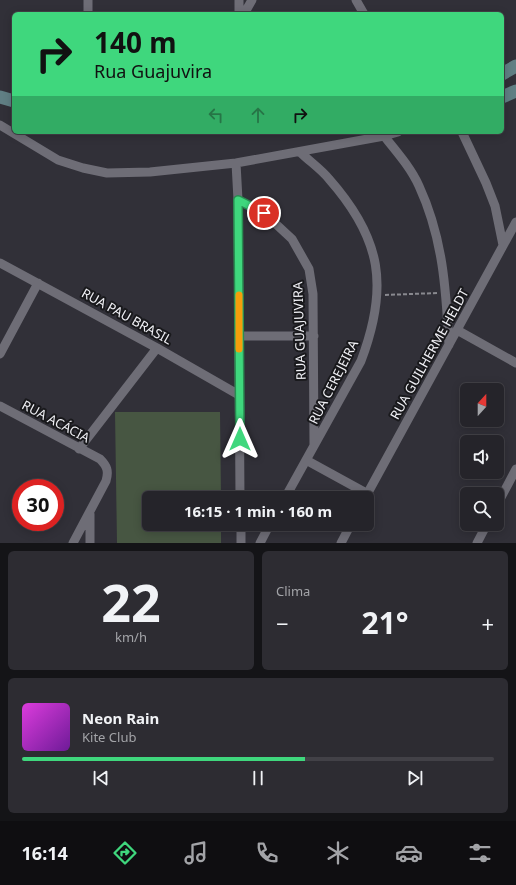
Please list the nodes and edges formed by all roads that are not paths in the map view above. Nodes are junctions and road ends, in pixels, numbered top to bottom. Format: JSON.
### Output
{"nodes":[{"id":1,"x":88,"y":0,"type":"edge"},
{"id":2,"x":239,"y":0,"type":"edge"},
{"id":3,"x":252,"y":0,"type":"edge"},
{"id":4,"x":356,"y":0,"type":"edge"},
{"id":5,"x":88,"y":12,"type":"edge"},
{"id":6,"x":239,"y":12,"type":"edge"},
{"id":7,"x":245,"y":12,"type":"edge"},
{"id":8,"x":363,"y":12,"type":"edge"},
{"id":9,"x":516,"y":66,"type":"edge"},
{"id":10,"x":504,"y":73,"type":"edge"},
{"id":11,"x":516,"y":91,"type":"edge"},
{"id":12,"x":504,"y":96,"type":"edge"},
{"id":13,"x":0,"y":97,"type":"edge"},
{"id":14,"x":12,"y":100,"type":"edge"},
{"id":15,"x":0,"y":125,"type":"edge"},
{"id":16,"x":12,"y":131,"type":"edge"},
{"id":17,"x":17,"y":134,"type":"edge"},
{"id":18,"x":391,"y":134,"type":"edge"},
{"id":19,"x":463,"y":134,"type":"edge"},
{"id":20,"x":384,"y":136,"type":"junction"},
{"id":21,"x":300,"y":152,"type":"junction"},
{"id":22,"x":236,"y":163,"type":"junction"},
{"id":23,"x":238,"y":200,"type":"junction"},
{"id":24,"x":516,"y":222,"type":"edge"},
{"id":25,"x":513,"y":237,"type":"edge"},
{"id":26,"x":503,"y":245,"type":"junction"},
{"id":27,"x":0,"y":263,"type":"edge"},
{"id":28,"x":38,"y":283,"type":"junction"},
{"id":29,"x":457,"y":330,"type":"junction"},
{"id":30,"x":239,"y":336,"type":"junction"},
{"id":31,"x":314,"y":336,"type":"junction"},
{"id":32,"x":449,"y":345,"type":"junction"},
{"id":33,"x":157,"y":348,"type":"junction"},
{"id":34,"x":0,"y":354,"type":"edge"},
{"id":35,"x":516,"y":363,"type":"edge"},
{"id":36,"x":239,"y":395,"type":"junction"},
{"id":37,"x":0,"y":406,"type":"edge"},
{"id":38,"x":314,"y":446,"type":"junction"},
{"id":39,"x":79,"y":448,"type":"junction"},
{"id":40,"x":306,"y":460,"type":"junction"},
{"id":41,"x":516,"y":469,"type":"edge"},
{"id":42,"x":240,"y":491,"type":"edge"},
{"id":43,"x":289,"y":491,"type":"edge"},
{"id":44,"x":358,"y":491,"type":"edge"},
{"id":45,"x":369,"y":491,"type":"edge"},
{"id":46,"x":504,"y":492,"type":"edge"},
{"id":47,"x":90,"y":512,"type":"junction"},
{"id":48,"x":240,"y":531,"type":"edge"},
{"id":49,"x":266,"y":531,"type":"edge"},
{"id":50,"x":347,"y":531,"type":"edge"},
{"id":51,"x":483,"y":531,"type":"edge"},
{"id":52,"x":73,"y":543,"type":"edge"},
{"id":53,"x":90,"y":543,"type":"edge"},
{"id":54,"x":241,"y":543,"type":"edge"},
{"id":55,"x":260,"y":543,"type":"edge"},
{"id":56,"x":341,"y":543,"type":"edge"},
{"id":57,"x":477,"y":543,"type":"edge"}],
"edges":[{"from":1,"to":5,"type":"street"},
{"from":2,"to":6,"type":"street"},
{"from":3,"to":7,"type":"street"},
{"from":4,"to":8,"type":"street"},
{"from":9,"to":10,"type":"main road"},
{"from":11,"to":12,"type":"main road"},
{"from":13,"to":14,"type":"main road"},
{"from":15,"to":16,"type":"street"},
{"from":17,"to":22,"type":"street"},
{"from":18,"to":20,"type":"street"},
{"from":19,"to":26,"type":"street"},
{"from":20,"to":21,"type":"street"},
{"from":20,"to":32,"type":"street"},
{"from":21,"to":22,"type":"street"},
{"from":21,"to":38,"type":"street","name":"RUA CEREJEIRA"},
{"from":22,"to":23,"type":"street"},
{"from":23,"to":30,"type":"street"},
{"from":23,"to":31,"type":"street","name":"RUA GUAJUVIRA"},
{"from":24,"to":25,"type":"street","name":"RUA GUILHERME HELDT"},
{"from":25,"to":26,"type":"street","name":"RUA GUILHERME HELDT"},
{"from":26,"to":29,"type":"street","name":"RUA GUILHERME HELDT"},
{"from":27,"to":28,"type":"street","name":"RUA PAU BRASIL"},
{"from":28,"to":33,"type":"street","name":"RUA PAU BRASIL"},
{"from":28,"to":34,"type":"street"},
{"from":29,"to":32,"type":"street","name":"RUA GUILHERME HELDT"},
{"from":29,"to":35,"type":"street"},
{"from":30,"to":31,"type":"street"},
{"from":30,"to":36,"type":"street"},
{"from":31,"to":38,"type":"street","name":"RUA GUAJUVIRA"},
{"from":32,"to":45,"type":"street","name":"RUA GUILHERME HELDT"},
{"from":33,"to":36,"type":"street","name":"RUA PAU BRASIL"},
{"from":33,"to":39,"type":"street"},
{"from":36,"to":42,"type":"street"},
{"from":37,"to":39,"type":"street","name":"RUA ACÁCIA"},
{"from":38,"to":40,"type":"street","name":"RUA CEREJEIRA"},
{"from":39,"to":47,"type":"street","name":"RUA ACÁCIA"},
{"from":40,"to":43,"type":"street","name":"RUA CEREJEIRA"},
{"from":40,"to":44,"type":"street"},
{"from":41,"to":46,"type":"street"},
{"from":47,"to":52,"type":"street"},
{"from":47,"to":53,"type":"street"},
{"from":48,"to":54,"type":"street"},
{"from":49,"to":55,"type":"street"},
{"from":50,"to":56,"type":"street"},
{"from":51,"to":57,"type":"street"}]}
